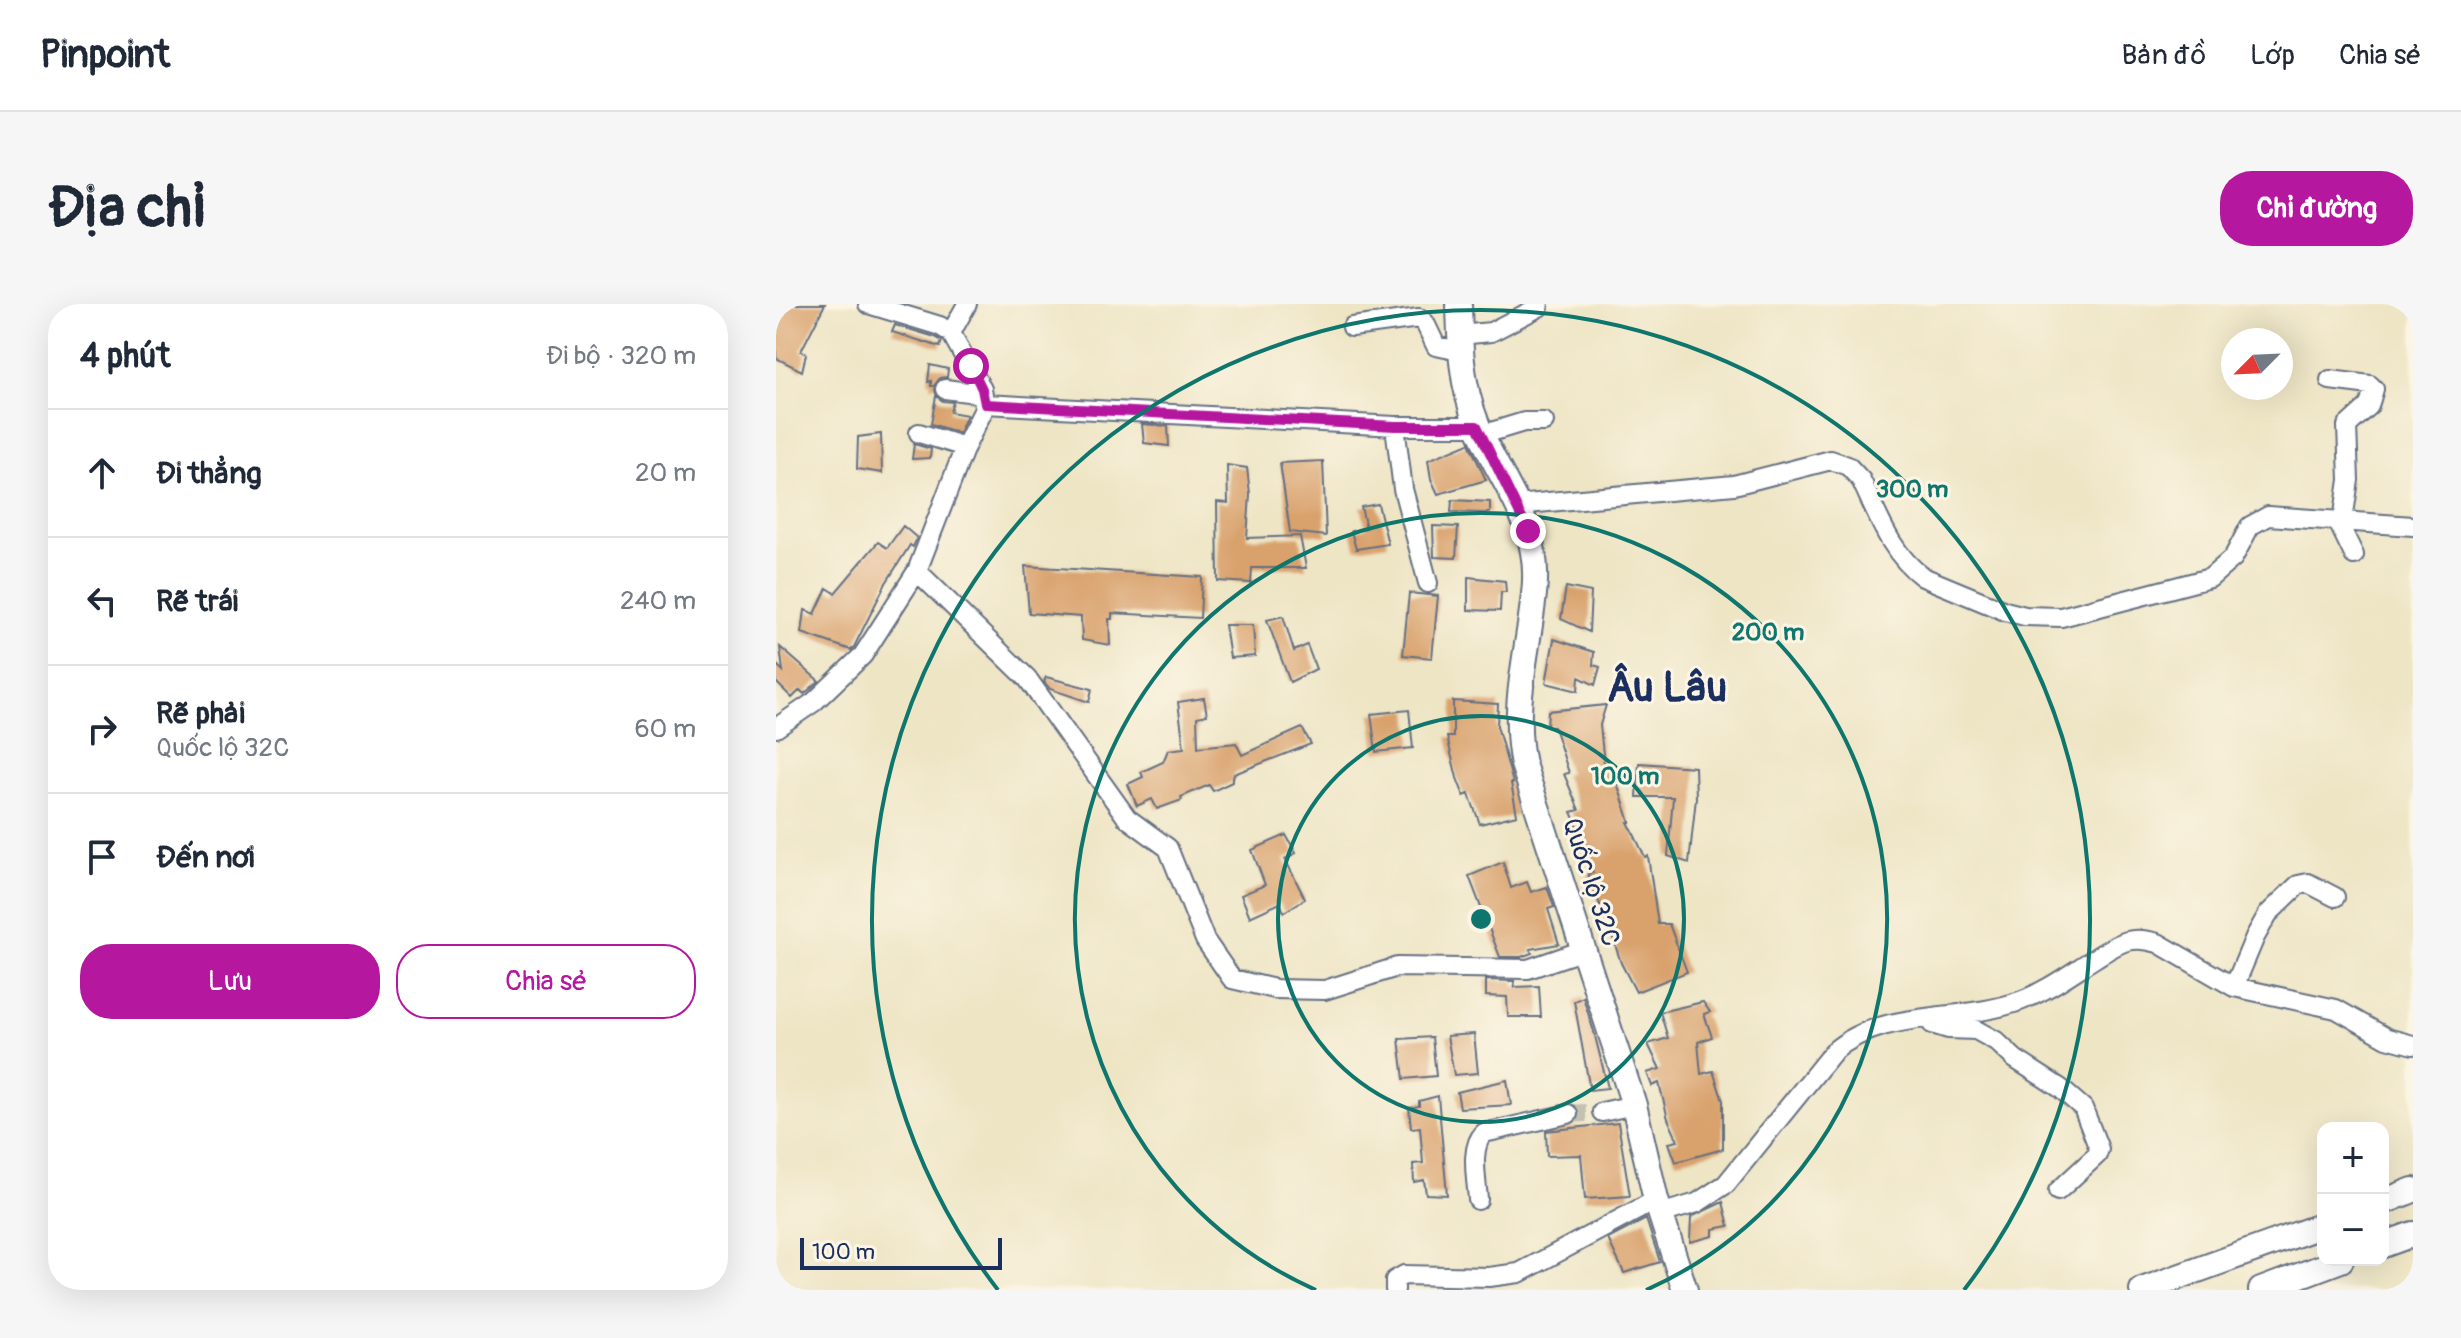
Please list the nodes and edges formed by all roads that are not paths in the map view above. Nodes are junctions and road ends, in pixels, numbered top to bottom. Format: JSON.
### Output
{"nodes":[{"id":1,"x":868,"y":304,"type":"edge"},
{"id":2,"x":967,"y":304,"type":"edge"},
{"id":3,"x":1459,"y":304,"type":"edge"},
{"id":4,"x":1539,"y":307,"type":"dead end"},
{"id":5,"x":1352,"y":327,"type":"dead end"},
{"id":6,"x":951,"y":333,"type":"junction"},
{"id":7,"x":1460,"y":343,"type":"junction"},
{"id":8,"x":2330,"y":380,"type":"dead end"},
{"id":9,"x":945,"y":389,"type":"dead end"},
{"id":10,"x":984,"y":399,"type":"junction"},
{"id":11,"x":1544,"y":422,"type":"dead end"},
{"id":12,"x":1395,"y":426,"type":"junction"},
{"id":13,"x":1479,"y":430,"type":"junction"},
{"id":14,"x":919,"y":433,"type":"dead end"},
{"id":15,"x":965,"y":447,"type":"junction"},
{"id":16,"x":1516,"y":505,"type":"junction"},
{"id":17,"x":2340,"y":521,"type":"junction"},
{"id":18,"x":2413,"y":526,"type":"edge"},
{"id":19,"x":2354,"y":555,"type":"dead end"},
{"id":20,"x":917,"y":571,"type":"junction"},
{"id":21,"x":1428,"y":583,"type":"dead end"},
{"id":22,"x":776,"y":728,"type":"edge"},
{"id":23,"x":2335,"y":897,"type":"dead end"},
{"id":24,"x":1584,"y":950,"type":"junction"},
{"id":25,"x":2234,"y":987,"type":"junction"},
{"id":26,"x":1917,"y":1021,"type":"junction"},
{"id":27,"x":2413,"y":1045,"type":"edge"},
{"id":28,"x":1634,"y":1105,"type":"junction"},
{"id":29,"x":1602,"y":1112,"type":"tunnel mouth"},
{"id":30,"x":1568,"y":1114,"type":"tunnel mouth"},
{"id":31,"x":2413,"y":1190,"type":"edge"},
{"id":32,"x":2058,"y":1191,"type":"dead end"},
{"id":33,"x":1478,"y":1200,"type":"dead end"},
{"id":34,"x":2389,"y":1200,"type":"edge"},
{"id":35,"x":1658,"y":1207,"type":"junction"},
{"id":36,"x":2317,"y":1227,"type":"edge"},
{"id":37,"x":2413,"y":1234,"type":"edge"},
{"id":38,"x":2389,"y":1243,"type":"edge"},
{"id":39,"x":2325,"y":1266,"type":"edge"},
{"id":40,"x":1395,"y":1290,"type":"edge"},
{"id":41,"x":1685,"y":1290,"type":"edge"},
{"id":42,"x":2142,"y":1290,"type":"edge"},
{"id":43,"x":2261,"y":1290,"type":"edge"}],
"edges":[{"from":1,"to":6,"type":"street"},
{"from":2,"to":6,"type":"street"},
{"from":3,"to":7,"type":"main road","name":"Quốc lộ 32C"},
{"from":4,"to":7,"type":"street"},
{"from":5,"to":7,"type":"street"},
{"from":6,"to":10,"type":"street"},
{"from":7,"to":13,"type":"main road","name":"Quốc lộ 32C"},
{"from":8,"to":17,"type":"street"},
{"from":9,"to":10,"type":"street"},
{"from":10,"to":12,"type":"street"},
{"from":10,"to":15,"type":"street"},
{"from":11,"to":13,"type":"street"},
{"from":12,"to":13,"type":"street"},
{"from":12,"to":21,"type":"street"},
{"from":13,"to":16,"type":"main road","name":"Quốc lộ 32C"},
{"from":14,"to":15,"type":"street"},
{"from":15,"to":20,"type":"street"},
{"from":16,"to":17,"type":"street"},
{"from":16,"to":24,"type":"main road","name":"Quốc lộ 32C"},
{"from":17,"to":18,"type":"street"},
{"from":17,"to":19,"type":"street"},
{"from":20,"to":22,"type":"street"},
{"from":20,"to":24,"type":"street"},
{"from":23,"to":25,"type":"street"},
{"from":24,"to":28,"type":"main road","name":"Quốc lộ 32C"},
{"from":25,"to":26,"type":"street"},
{"from":25,"to":27,"type":"street"},
{"from":26,"to":32,"type":"street"},
{"from":26,"to":35,"type":"street"},
{"from":28,"to":29,"type":"street"},
{"from":28,"to":35,"type":"main road","name":"Quốc lộ 32C"},
{"from":30,"to":33,"type":"street"},
{"from":31,"to":34,"type":"main road"},
{"from":35,"to":40,"type":"street"},
{"from":35,"to":41,"type":"main road","name":"Quốc lộ 32C"},
{"from":36,"to":42,"type":"main road"},
{"from":37,"to":38,"type":"main road"},
{"from":39,"to":43,"type":"main road"}]}
